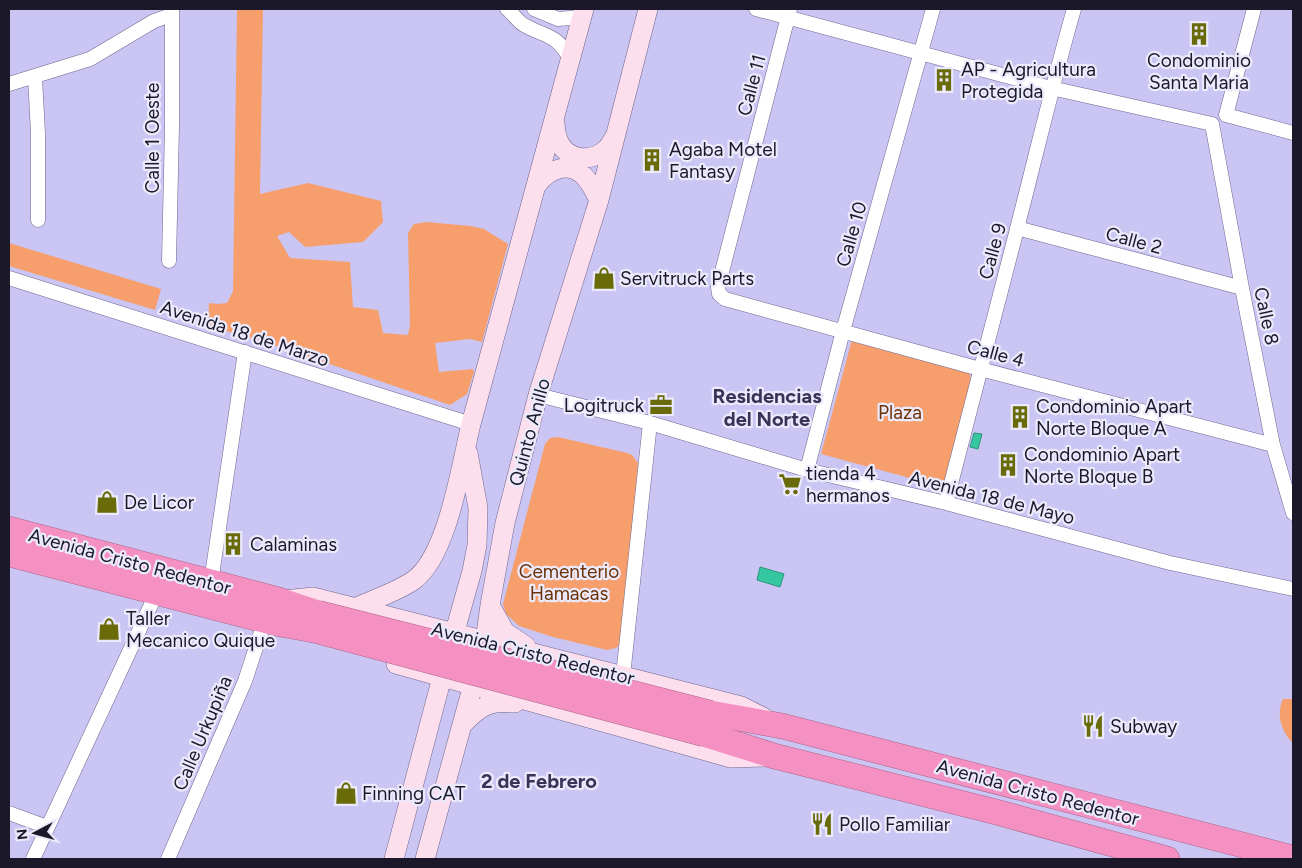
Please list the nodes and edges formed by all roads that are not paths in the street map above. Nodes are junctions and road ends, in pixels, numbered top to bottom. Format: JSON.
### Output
{"nodes":[{"id":1,"x":510,"y":9,"type":"edge"},
{"id":2,"x":534,"y":9,"type":"edge"},
{"id":3,"x":648,"y":9,"type":"edge"},
{"id":4,"x":756,"y":9,"type":"edge"},
{"id":5,"x":932,"y":9,"type":"edge"},
{"id":6,"x":1074,"y":9,"type":"edge"},
{"id":7,"x":1254,"y":9,"type":"edge"},
{"id":8,"x":171,"y":12,"type":"edge"},
{"id":9,"x":583,"y":13,"type":"edge"},
{"id":10,"x":789,"y":13,"type":"edge"},
{"id":11,"x":920,"y":54,"type":"junction"},
{"id":12,"x":570,"y":59,"type":"junction"},
{"id":13,"x":34,"y":77,"type":"junction"},
{"id":14,"x":9,"y":84,"type":"edge"},
{"id":15,"x":1051,"y":88,"type":"junction"},
{"id":16,"x":1226,"y":115,"type":"junction"},
{"id":17,"x":554,"y":121,"type":"junction"},
{"id":18,"x":1212,"y":124,"type":"junction"},
{"id":19,"x":1293,"y":133,"type":"edge"},
{"id":20,"x":615,"y":137,"type":"junction"},
{"id":21,"x":537,"y":185,"type":"junction"},
{"id":22,"x":599,"y":200,"type":"junction"},
{"id":23,"x":38,"y":220,"type":"dead end"},
{"id":24,"x":1018,"y":228,"type":"junction"},
{"id":25,"x":169,"y":261,"type":"dead end"},
{"id":26,"x":9,"y":278,"type":"edge"},
{"id":27,"x":718,"y":287,"type":"joint"},
{"id":28,"x":1242,"y":288,"type":"junction"},
{"id":29,"x":844,"y":331,"type":"junction"},
{"id":30,"x":244,"y":352,"type":"junction"},
{"id":31,"x":980,"y":369,"type":"junction"},
{"id":32,"x":538,"y":396,"type":"junction"},
{"id":33,"x":650,"y":423,"type":"junction"},
{"id":34,"x":470,"y":424,"type":"junction"},
{"id":35,"x":466,"y":444,"type":"junction"},
{"id":36,"x":1273,"y":445,"type":"junction"},
{"id":37,"x":807,"y":470,"type":"junction"},
{"id":38,"x":946,"y":503,"type":"junction"},
{"id":39,"x":1293,"y":513,"type":"edge"},
{"id":40,"x":9,"y":529,"type":"edge"},
{"id":41,"x":9,"y":554,"type":"edge"},
{"id":42,"x":211,"y":582,"type":"junction"},
{"id":43,"x":1293,"y":589,"type":"edge"},
{"id":44,"x":157,"y":592,"type":"junction"},
{"id":45,"x":490,"y":606,"type":"junction"},
{"id":46,"x":355,"y":608,"type":"junction"},
{"id":47,"x":273,"y":614,"type":"junction"},
{"id":48,"x":412,"y":622,"type":"junction"},
{"id":49,"x":455,"y":633,"type":"junction"},
{"id":50,"x":485,"y":641,"type":"junction"},
{"id":51,"x":547,"y":657,"type":"junction"},
{"id":52,"x":402,"y":666,"type":"junction"},
{"id":53,"x":623,"y":676,"type":"junction"},
{"id":54,"x":442,"y":678,"type":"junction"},
{"id":55,"x":474,"y":686,"type":"junction"},
{"id":56,"x":536,"y":704,"type":"junction"},
{"id":57,"x":432,"y":716,"type":"junction"},
{"id":58,"x":464,"y":722,"type":"junction"},
{"id":59,"x":707,"y":723,"type":"junction"},
{"id":60,"x":782,"y":726,"type":"junction"},
{"id":61,"x":774,"y":756,"type":"junction"},
{"id":62,"x":9,"y":813,"type":"edge"},
{"id":63,"x":47,"y":828,"type":"junction"},
{"id":64,"x":1293,"y":858,"type":"edge"},
{"id":65,"x":34,"y":859,"type":"edge"},
{"id":66,"x":168,"y":859,"type":"edge"},
{"id":67,"x":394,"y":859,"type":"edge"},
{"id":68,"x":425,"y":859,"type":"edge"},
{"id":69,"x":1167,"y":859,"type":"edge"}],
"edges":[{"from":1,"to":12,"type":"street"},
{"from":2,"to":9,"type":"street"},
{"from":3,"to":20,"type":"main road","name":"Quinto Anillo"},
{"from":4,"to":10,"type":"street"},
{"from":5,"to":11,"type":"street","name":"Calle 10"},
{"from":6,"to":15,"type":"street","name":"Calle 9"},
{"from":7,"to":16,"type":"street"},
{"from":8,"to":13,"type":"street"},
{"from":8,"to":25,"type":"street","name":"Calle 1 Oeste"},
{"from":9,"to":12,"type":"main road"},
{"from":10,"to":11,"type":"street"},
{"from":10,"to":27,"type":"street","name":"Calle 11"},
{"from":11,"to":15,"type":"street"},
{"from":11,"to":29,"type":"street","name":"Calle 10"},
{"from":12,"to":17,"type":"main road"},
{"from":13,"to":14,"type":"street"},
{"from":13,"to":23,"type":"street"},
{"from":15,"to":18,"type":"street"},
{"from":15,"to":24,"type":"street","name":"Calle 9"},
{"from":16,"to":18,"type":"street"},
{"from":16,"to":19,"type":"street"},
{"from":17,"to":20,"type":"main road"},
{"from":17,"to":21,"type":"main road"},
{"from":18,"to":28,"type":"street","name":"Calle 8"},
{"from":20,"to":22,"type":"main road","name":"Quinto Anillo"},
{"from":21,"to":22,"type":"main road"},
{"from":21,"to":34,"type":"main road"},
{"from":22,"to":32,"type":"main road","name":"Quinto Anillo"},
{"from":24,"to":28,"type":"street","name":"Calle 2"},
{"from":24,"to":31,"type":"street","name":"Calle 9"},
{"from":26,"to":30,"type":"street","name":"Avenida 18 de Marzo"},
{"from":27,"to":29,"type":"street","name":"Calle 4"},
{"from":28,"to":36,"type":"street","name":"Calle 8"},
{"from":29,"to":31,"type":"street","name":"Calle 4"},
{"from":29,"to":37,"type":"street","name":"Calle 10"},
{"from":30,"to":34,"type":"street","name":"Avenida 18 de Marzo"},
{"from":30,"to":42,"type":"street"},
{"from":31,"to":36,"type":"street","name":"Calle 4"},
{"from":31,"to":38,"type":"street","name":"Calle 9"},
{"from":32,"to":33,"type":"street","name":"Avenida 18 de Mayo"},
{"from":32,"to":45,"type":"main road","name":"Quinto Anillo"},
{"from":33,"to":37,"type":"street","name":"Avenida 18 de Mayo"},
{"from":33,"to":53,"type":"street"},
{"from":34,"to":35,"type":"main road"},
{"from":35,"to":46,"type":"main road"},
{"from":35,"to":49,"type":"main road"},
{"from":36,"to":39,"type":"street","name":"Calle 8"},
{"from":37,"to":38,"type":"street","name":"Avenida 18 de Mayo"},
{"from":38,"to":43,"type":"street","name":"Avenida 18 de Mayo"},
{"from":40,"to":42,"type":"highway","name":"Avenida Cristo Redentor"},
{"from":41,"to":44,"type":"highway","name":"Avenida Cristo Redentor"},
{"from":42,"to":47,"type":"highway","name":"Avenida Cristo Redentor"},
{"from":44,"to":47,"type":"highway","name":"Avenida Cristo Redentor"},
{"from":44,"to":63,"type":"street"},
{"from":45,"to":50,"type":"main road","name":"Quinto Anillo"},
{"from":45,"to":51,"type":"main road"},
{"from":46,"to":47,"type":"main road","name":"Avenida Cristo Redentor"},
{"from":46,"to":48,"type":"main road","name":"Avenida Cristo Redentor"},
{"from":47,"to":52,"type":"main road","name":"Avenida Cristo Redentor"},
{"from":47,"to":59,"type":"highway","name":"Avenida Cristo Redentor","bridge":true},
{"from":47,"to":66,"type":"street","name":"Calle Urkupiña"},
{"from":48,"to":49,"type":"main road","name":"Avenida Cristo Redentor"},
{"from":48,"to":52,"type":"main road"},
{"from":49,"to":50,"type":"main road","name":"Avenida Cristo Redentor"},
{"from":49,"to":54,"type":"main road"},
{"from":50,"to":51,"type":"main road","name":"Avenida Cristo Redentor"},
{"from":50,"to":55,"type":"main road","name":"Quinto Anillo"},
{"from":51,"to":53,"type":"main road","name":"Avenida Cristo Redentor"},
{"from":51,"to":56,"type":"main road"},
{"from":52,"to":54,"type":"main road","name":"Avenida Cristo Redentor"},
{"from":52,"to":57,"type":"main road"},
{"from":53,"to":60,"type":"main road","name":"Avenida Cristo Redentor"},
{"from":54,"to":55,"type":"main road","name":"Avenida Cristo Redentor"},
{"from":54,"to":57,"type":"main road"},
{"from":55,"to":56,"type":"main road","name":"Avenida Cristo Redentor"},
{"from":55,"to":58,"type":"main road","name":"Quinto Anillo"},
{"from":56,"to":58,"type":"main road"},
{"from":56,"to":61,"type":"main road","name":"Avenida Cristo Redentor"},
{"from":57,"to":67,"type":"main road"},
{"from":58,"to":68,"type":"main road","name":"Quinto Anillo"},
{"from":59,"to":60,"type":"highway","name":"Avenida Cristo Redentor"},
{"from":59,"to":61,"type":"highway","name":"Avenida Cristo Redentor"},
{"from":60,"to":64,"type":"highway","name":"Avenida Cristo Redentor"},
{"from":61,"to":69,"type":"highway","name":"Avenida Cristo Redentor"},
{"from":62,"to":63,"type":"street"},
{"from":63,"to":65,"type":"street"}]}
